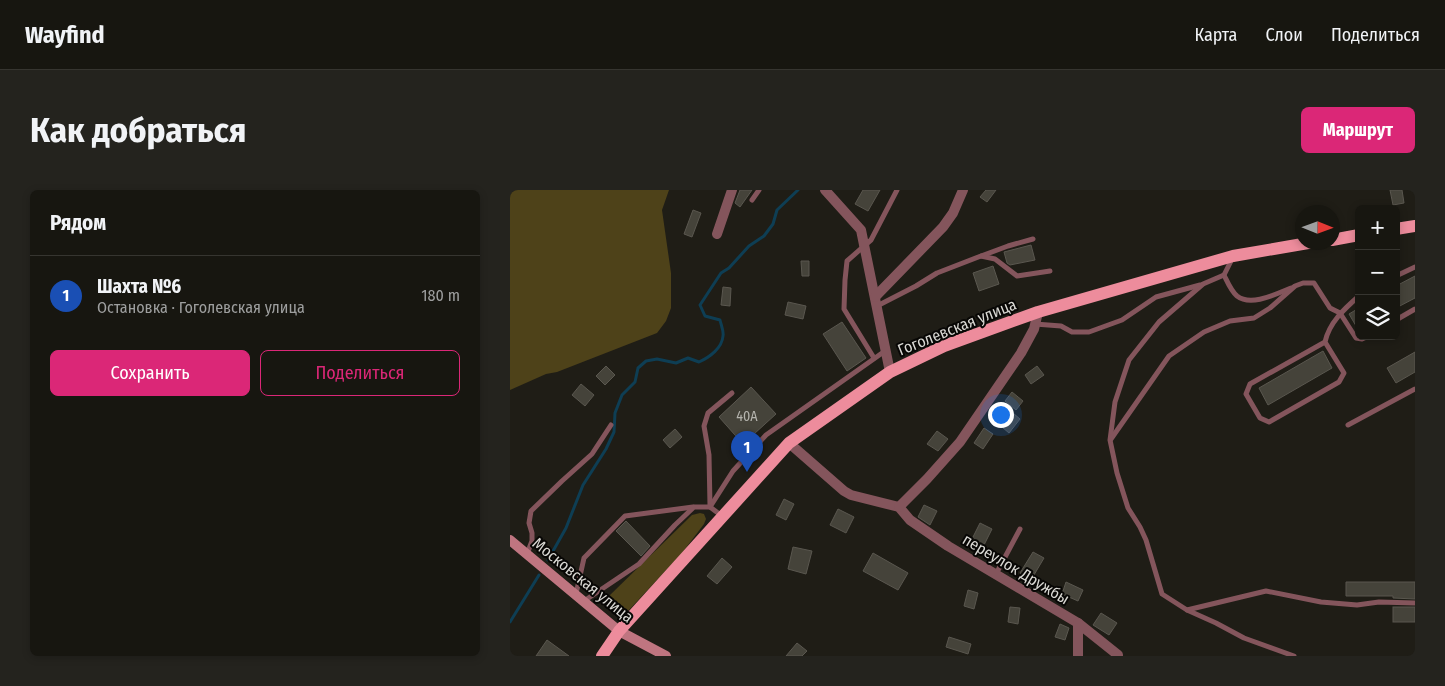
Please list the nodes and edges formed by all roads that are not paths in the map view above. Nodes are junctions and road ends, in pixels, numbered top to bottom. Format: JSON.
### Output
{"nodes":[{"id":1,"x":732,"y":190,"type":"edge"},
{"id":2,"x":759,"y":190,"type":"edge"},
{"id":3,"x":825,"y":190,"type":"edge"},
{"id":4,"x":897,"y":190,"type":"edge"},
{"id":5,"x":963,"y":190,"type":"edge"},
{"id":6,"x":752,"y":200,"type":"dead end"},
{"id":7,"x":1415,"y":226,"type":"edge"},
{"id":8,"x":1400,"y":228,"type":"edge"},
{"id":9,"x":717,"y":234,"type":"dead end"},
{"id":10,"x":1355,"y":236,"type":"edge"},
{"id":11,"x":1033,"y":239,"type":"dead end"},
{"id":12,"x":1340,"y":239,"type":"edge"},
{"id":13,"x":1295,"y":245,"type":"edge"},
{"id":14,"x":864,"y":246,"type":"junction"},
{"id":15,"x":981,"y":256,"type":"junction"},
{"id":16,"x":1233,"y":256,"type":"junction"},
{"id":17,"x":1415,"y":268,"type":"edge"},
{"id":18,"x":1050,"y":271,"type":"dead end"},
{"id":19,"x":1400,"y":274,"type":"edge"},
{"id":20,"x":1224,"y":275,"type":"junction"},
{"id":21,"x":1203,"y":284,"type":"junction"},
{"id":22,"x":1295,"y":286,"type":"junction"},
{"id":23,"x":1355,"y":300,"type":"edge"},
{"id":24,"x":876,"y":301,"type":"junction"},
{"id":25,"x":1415,"y":309,"type":"edge"},
{"id":26,"x":1340,"y":313,"type":"junction"},
{"id":27,"x":1036,"y":318,"type":"junction"},
{"id":28,"x":1400,"y":318,"type":"edge"},
{"id":29,"x":1355,"y":336,"type":"edge"},
{"id":30,"x":1325,"y":342,"type":"junction"},
{"id":31,"x":886,"y":351,"type":"junction"},
{"id":32,"x":874,"y":358,"type":"junction"},
{"id":33,"x":890,"y":372,"type":"junction"},
{"id":34,"x":1415,"y":389,"type":"edge"},
{"id":35,"x":732,"y":393,"type":"dead end"},
{"id":36,"x":1348,"y":425,"type":"dead end"},
{"id":37,"x":611,"y":426,"type":"dead end"},
{"id":38,"x":1110,"y":440,"type":"junction"},
{"id":39,"x":789,"y":443,"type":"junction"},
{"id":40,"x":694,"y":507,"type":"junction"},
{"id":41,"x":710,"y":507,"type":"junction"},
{"id":42,"x":899,"y":507,"type":"junction"},
{"id":43,"x":722,"y":516,"type":"junction"},
{"id":44,"x":1020,"y":529,"type":"dead end"},
{"id":45,"x":510,"y":540,"type":"edge"},
{"id":46,"x":527,"y":554,"type":"junction"},
{"id":47,"x":996,"y":574,"type":"junction"},
{"id":48,"x":576,"y":594,"type":"junction"},
{"id":49,"x":584,"y":601,"type":"junction"},
{"id":50,"x":1415,"y":603,"type":"edge"},
{"id":51,"x":1187,"y":610,"type":"junction"},
{"id":52,"x":1078,"y":624,"type":"junction"},
{"id":53,"x":619,"y":631,"type":"junction"},
{"id":54,"x":1118,"y":655,"type":"edge"},
{"id":55,"x":602,"y":656,"type":"edge"},
{"id":56,"x":666,"y":656,"type":"edge"},
{"id":57,"x":1078,"y":656,"type":"edge"},
{"id":58,"x":1294,"y":656,"type":"edge"}],
"edges":[{"from":1,"to":9,"type":"street"},
{"from":2,"to":6,"type":"lane"},
{"from":3,"to":14,"type":"street"},
{"from":4,"to":14,"type":"lane"},
{"from":5,"to":24,"type":"street"},
{"from":7,"to":8,"type":"main road"},
{"from":10,"to":12,"type":"main road"},
{"from":11,"to":15,"type":"lane"},
{"from":13,"to":16,"type":"main road","name":"Гоголевская улица"},
{"from":14,"to":24,"type":"street"},
{"from":14,"to":32,"type":"lane"},
{"from":15,"to":18,"type":"lane"},
{"from":15,"to":24,"type":"lane"},
{"from":16,"to":20,"type":"lane"},
{"from":16,"to":27,"type":"main road","name":"Гоголевская улица"},
{"from":17,"to":19,"type":"lane"},
{"from":20,"to":21,"type":"lane"},
{"from":20,"to":22,"type":"lane"},
{"from":21,"to":27,"type":"lane"},
{"from":21,"to":38,"type":"lane"},
{"from":22,"to":26,"type":"lane"},
{"from":22,"to":38,"type":"lane"},
{"from":23,"to":26,"type":"lane"},
{"from":24,"to":31,"type":"street"},
{"from":25,"to":28,"type":"lane"},
{"from":26,"to":29,"type":"lane"},
{"from":26,"to":30,"type":"lane"},
{"from":27,"to":33,"type":"main road","name":"Гоголевская улица"},
{"from":27,"to":42,"type":"street"},
{"from":30,"to":30,"type":"lane"},
{"from":31,"to":32,"type":"lane"},
{"from":31,"to":33,"type":"street"},
{"from":32,"to":41,"type":"lane"},
{"from":33,"to":39,"type":"main road","name":"Гоголевская улица"},
{"from":34,"to":36,"type":"lane"},
{"from":35,"to":41,"type":"lane"},
{"from":37,"to":46,"type":"lane"},
{"from":38,"to":51,"type":"lane"},
{"from":39,"to":42,"type":"street"},
{"from":39,"to":43,"type":"main road","name":"Гоголевская улица"},
{"from":40,"to":41,"type":"lane"},
{"from":40,"to":48,"type":"lane"},
{"from":40,"to":49,"type":"lane"},
{"from":41,"to":43,"type":"lane"},
{"from":42,"to":47,"type":"street","name":"переулок Дружбы"},
{"from":43,"to":53,"type":"main road","name":"Гоголевская улица"},
{"from":44,"to":47,"type":"lane"},
{"from":45,"to":46,"type":"street","name":"Московская улица"},
{"from":46,"to":48,"type":"street","name":"Московская улица"},
{"from":47,"to":52,"type":"street","name":"переулок Дружбы"},
{"from":48,"to":49,"type":"street","name":"Московская улица"},
{"from":49,"to":53,"type":"street","name":"Московская улица"},
{"from":50,"to":51,"type":"lane"},
{"from":51,"to":58,"type":"lane"},
{"from":52,"to":54,"type":"street","name":"переулок Дружбы"},
{"from":52,"to":57,"type":"street"},
{"from":53,"to":55,"type":"main road","name":"Гоголевская улица"},
{"from":53,"to":56,"type":"street","name":"Московская улица"}]}
